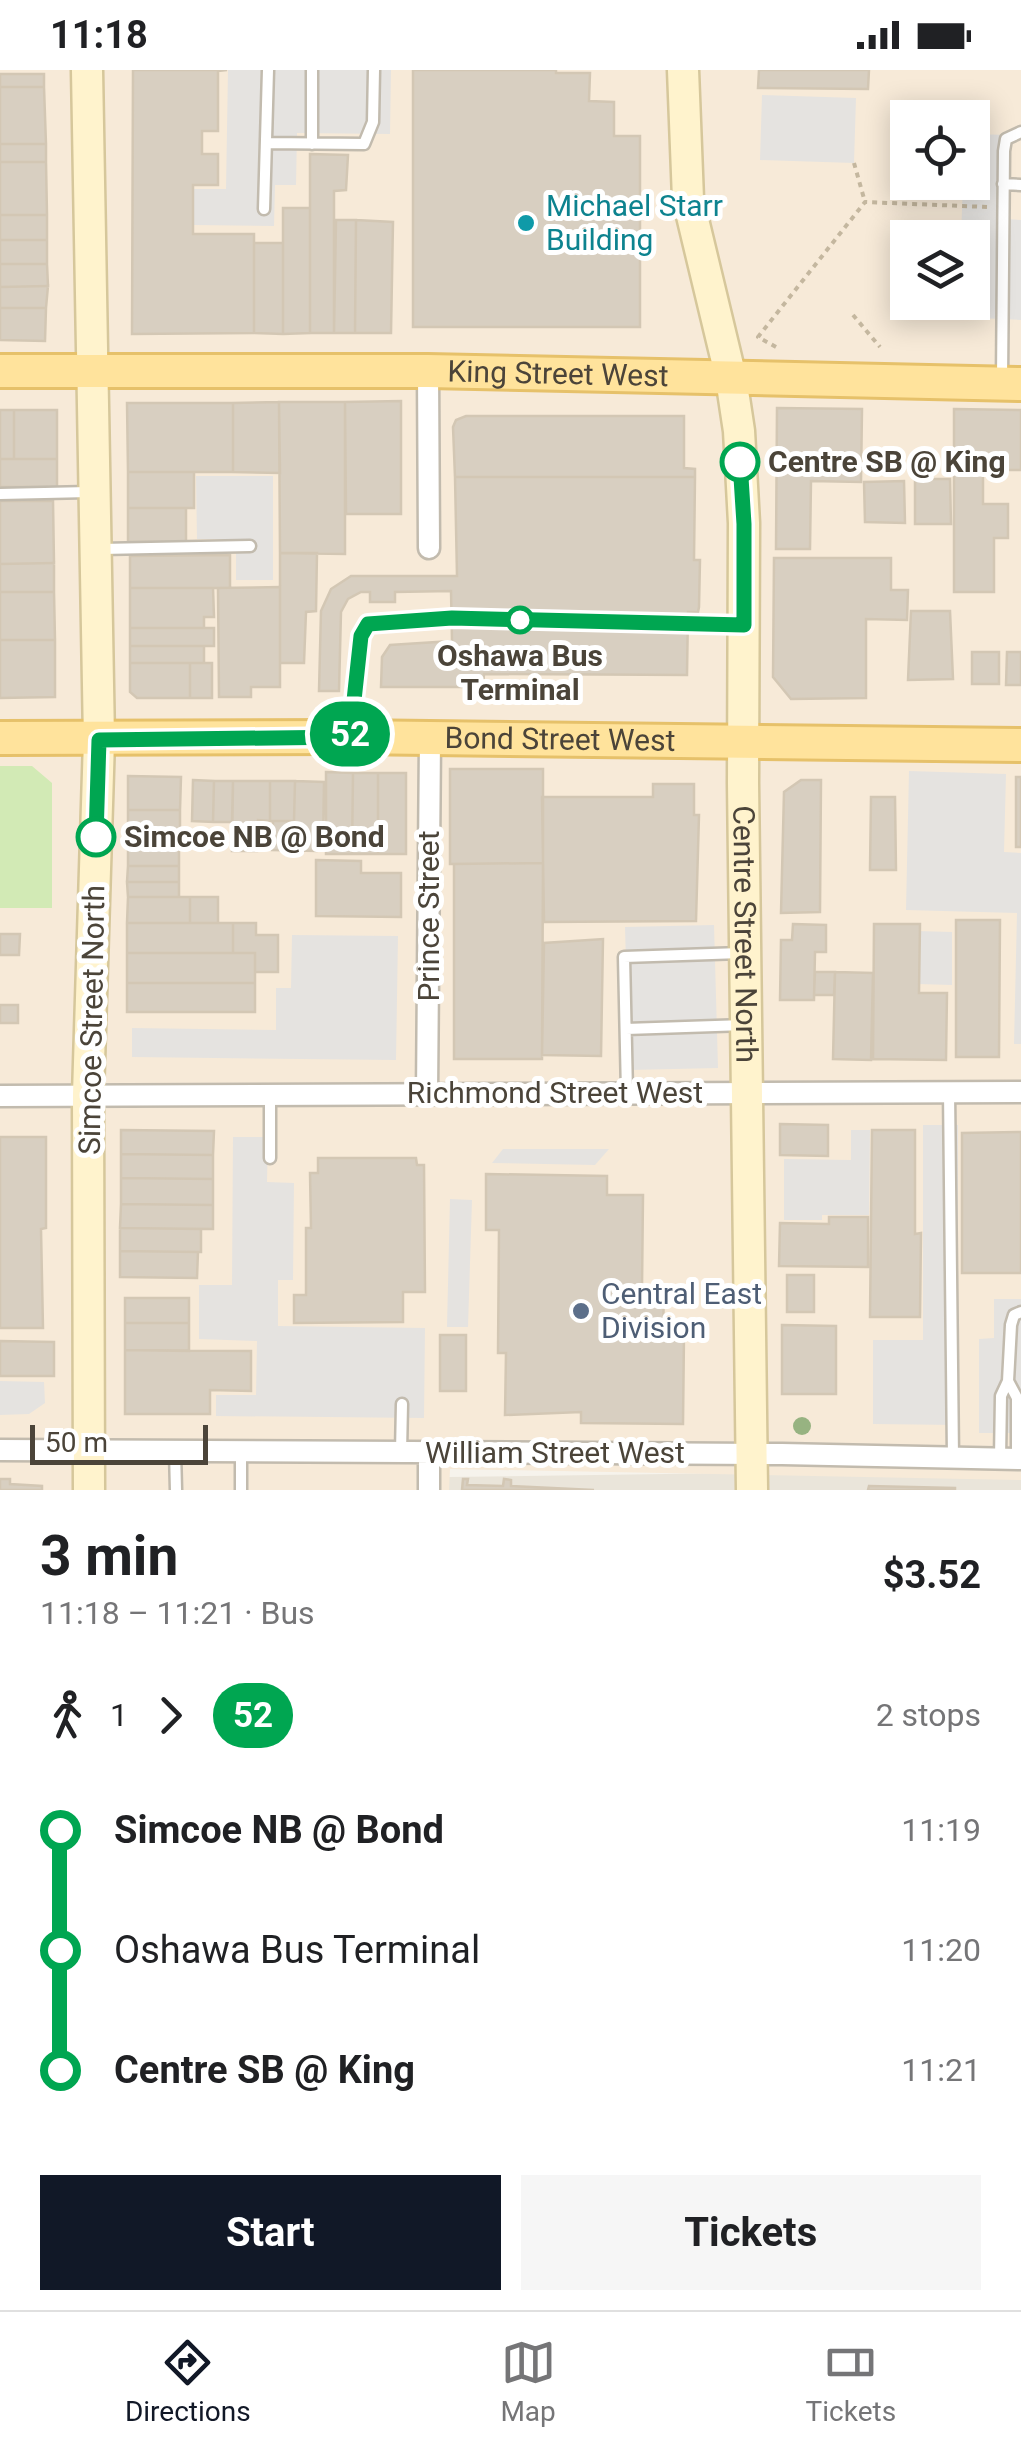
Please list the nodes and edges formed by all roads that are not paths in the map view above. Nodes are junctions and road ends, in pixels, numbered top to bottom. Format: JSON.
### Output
{"nodes":[{"id":1,"x":88,"y":70,"type":"edge"},
{"id":2,"x":268,"y":70,"type":"edge"},
{"id":3,"x":312,"y":70,"type":"edge"},
{"id":4,"x":374,"y":70,"type":"edge"},
{"id":5,"x":683,"y":70,"type":"edge"},
{"id":6,"x":1021,"y":132,"type":"edge"},
{"id":7,"x":266,"y":143,"type":"junction"},
{"id":8,"x":312,"y":144,"type":"junction"},
{"id":9,"x":1003,"y":184,"type":"junction"},
{"id":10,"x":1021,"y":185,"type":"edge"},
{"id":11,"x":264,"y":209,"type":"dead end"},
{"id":12,"x":0,"y":371,"type":"edge"},
{"id":13,"x":94,"y":371,"type":"junction"},
{"id":14,"x":428,"y":371,"type":"junction"},
{"id":15,"x":731,"y":378,"type":"junction"},
{"id":16,"x":1011,"y":384,"type":"edge"},
{"id":17,"x":93,"y":492,"type":"junction"},
{"id":18,"x":0,"y":494,"type":"edge"},
{"id":19,"x":250,"y":546,"type":"dead end"},
{"id":20,"x":430,"y":548,"type":"dead end"},
{"id":21,"x":96,"y":549,"type":"junction"},
{"id":22,"x":452,"y":618,"type":"dead end"},
{"id":23,"x":350,"y":737,"type":"junction"},
{"id":24,"x":0,"y":738,"type":"edge"},
{"id":25,"x":430,"y":739,"type":"junction"},
{"id":26,"x":99,"y":740,"type":"junction"},
{"id":27,"x":743,"y":741,"type":"junction"},
{"id":28,"x":1021,"y":745,"type":"edge"},
{"id":29,"x":745,"y":953,"type":"junction"},
{"id":30,"x":745,"y":1025,"type":"junction"},
{"id":31,"x":626,"y":1029,"type":"junction"},
{"id":32,"x":949,"y":1090,"type":"junction"},
{"id":33,"x":746,"y":1092,"type":"junction"},
{"id":34,"x":1021,"y":1092,"type":"edge"},
{"id":35,"x":270,"y":1094,"type":"junction"},
{"id":36,"x":427,"y":1094,"type":"junction"},
{"id":37,"x":628,"y":1094,"type":"junction"},
{"id":38,"x":88,"y":1095,"type":"junction"},
{"id":39,"x":0,"y":1096,"type":"edge"},
{"id":40,"x":270,"y":1158,"type":"dead end"},
{"id":41,"x":1021,"y":1312,"type":"edge"},
{"id":42,"x":1008,"y":1381,"type":"junction"},
{"id":43,"x":402,"y":1404,"type":"dead end"},
{"id":44,"x":0,"y":1450,"type":"edge"},
{"id":45,"x":89,"y":1450,"type":"junction"},
{"id":46,"x":175,"y":1451,"type":"junction"},
{"id":47,"x":241,"y":1451,"type":"junction"},
{"id":48,"x":401,"y":1452,"type":"junction"},
{"id":49,"x":429,"y":1452,"type":"junction"},
{"id":50,"x":752,"y":1454,"type":"junction"},
{"id":51,"x":953,"y":1457,"type":"junction"},
{"id":52,"x":1013,"y":1459,"type":"edge"},
{"id":53,"x":89,"y":1490,"type":"edge"},
{"id":54,"x":176,"y":1490,"type":"edge"},
{"id":55,"x":242,"y":1490,"type":"edge"},
{"id":56,"x":429,"y":1490,"type":"edge"},
{"id":57,"x":752,"y":1490,"type":"edge"}],
"edges":[{"from":1,"to":13,"type":"main road","name":"Simcoe Street North"},
{"from":2,"to":7,"type":"lane"},
{"from":3,"to":8,"type":"lane"},
{"from":4,"to":8,"type":"lane"},
{"from":5,"to":15,"type":"main road","name":"Centre Street North"},
{"from":6,"to":9,"type":"lane"},
{"from":7,"to":8,"type":"lane"},
{"from":7,"to":11,"type":"lane"},
{"from":9,"to":10,"type":"lane"},
{"from":9,"to":16,"type":"lane"},
{"from":12,"to":13,"type":"main road","name":"King Street West"},
{"from":13,"to":14,"type":"main road","name":"King Street West"},
{"from":13,"to":17,"type":"main road","name":"Simcoe Street North"},
{"from":14,"to":15,"type":"main road","name":"King Street West"},
{"from":14,"to":20,"type":"street"},
{"from":15,"to":16,"type":"main road","name":"King Street West"},
{"from":15,"to":27,"type":"main road","name":"Centre Street North"},
{"from":17,"to":18,"type":"lane"},
{"from":17,"to":21,"type":"main road","name":"Simcoe Street North"},
{"from":19,"to":21,"type":"lane"},
{"from":21,"to":26,"type":"main road","name":"Simcoe Street North"},
{"from":22,"to":23,"type":"lane"},
{"from":23,"to":25,"type":"main road","name":"Bond Street West"},
{"from":23,"to":26,"type":"main road","name":"Bond Street West"},
{"from":24,"to":26,"type":"main road","name":"Bond Street West"},
{"from":25,"to":27,"type":"main road","name":"Bond Street West"},
{"from":25,"to":36,"type":"street","name":"Prince Street"},
{"from":26,"to":38,"type":"main road","name":"Simcoe Street North"},
{"from":27,"to":28,"type":"main road","name":"Bond Street West"},
{"from":27,"to":29,"type":"main road","name":"Centre Street North"},
{"from":29,"to":30,"type":"main road","name":"Centre Street North"},
{"from":29,"to":31,"type":"lane"},
{"from":30,"to":31,"type":"lane"},
{"from":30,"to":33,"type":"main road","name":"Centre Street North"},
{"from":31,"to":37,"type":"lane"},
{"from":32,"to":33,"type":"street","name":"Richmond Street West"},
{"from":32,"to":34,"type":"street","name":"Richmond Street West"},
{"from":32,"to":51,"type":"lane"},
{"from":33,"to":37,"type":"street","name":"Richmond Street West"},
{"from":33,"to":50,"type":"main road","name":"Centre Street North"},
{"from":35,"to":36,"type":"street","name":"Richmond Street West"},
{"from":35,"to":38,"type":"street","name":"Richmond Street West"},
{"from":35,"to":40,"type":"lane"},
{"from":36,"to":37,"type":"street","name":"Richmond Street West"},
{"from":38,"to":39,"type":"street","name":"Richmond Street West"},
{"from":38,"to":45,"type":"main road","name":"Simcoe Street North"},
{"from":41,"to":42,"type":"lane"},
{"from":42,"to":52,"type":"lane"},
{"from":42,"to":52,"type":"lane"},
{"from":43,"to":48,"type":"lane"},
{"from":44,"to":45,"type":"street","name":"William Street West"},
{"from":45,"to":46,"type":"street","name":"William Street West"},
{"from":45,"to":53,"type":"main road","name":"Simcoe Street North"},
{"from":46,"to":47,"type":"street","name":"William Street West"},
{"from":46,"to":54,"type":"lane"},
{"from":47,"to":48,"type":"street","name":"William Street West"},
{"from":47,"to":55,"type":"lane"},
{"from":48,"to":49,"type":"street","name":"William Street West"},
{"from":49,"to":50,"type":"street","name":"William Street West"},
{"from":49,"to":56,"type":"street"},
{"from":50,"to":51,"type":"street","name":"William Street West"},
{"from":50,"to":57,"type":"main road","name":"Centre Street North"},
{"from":51,"to":52,"type":"street","name":"William Street West"}]}
